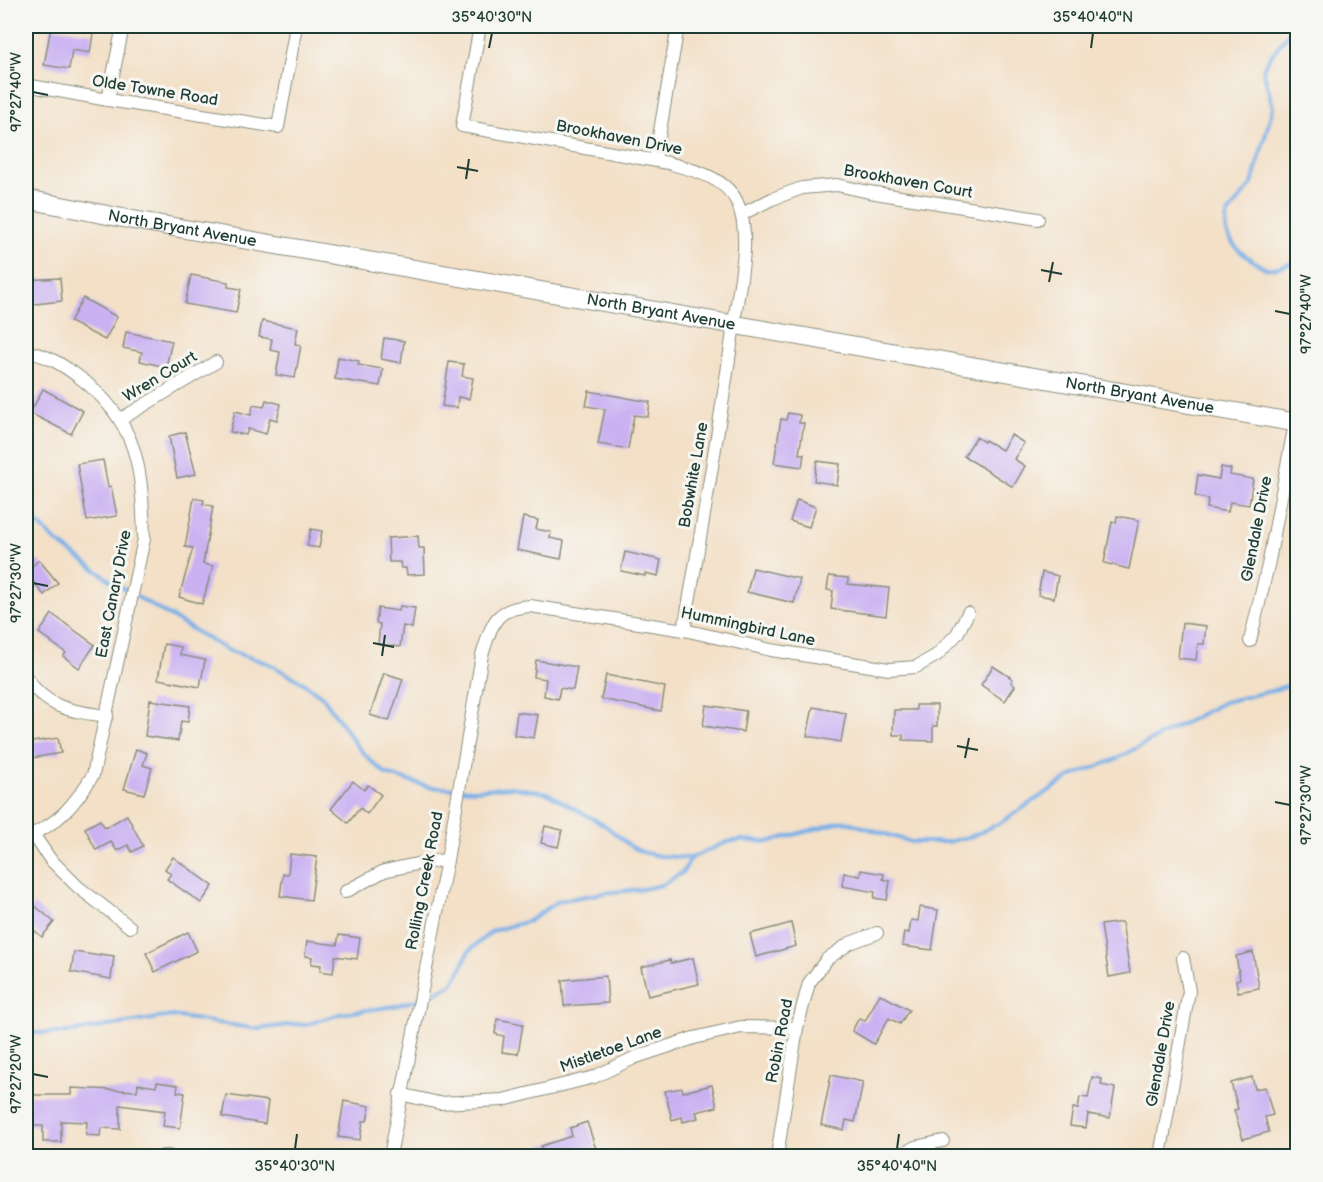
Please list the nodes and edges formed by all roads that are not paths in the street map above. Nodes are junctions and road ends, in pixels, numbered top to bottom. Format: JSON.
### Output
{"nodes":[{"id":1,"x":123,"y":26,"type":"edge"},
{"id":2,"x":296,"y":26,"type":"edge"},
{"id":3,"x":480,"y":26,"type":"edge"},
{"id":4,"x":678,"y":26,"type":"edge"},
{"id":5,"x":26,"y":84,"type":"edge"},
{"id":6,"x":108,"y":100,"type":"junction"},
{"id":7,"x":655,"y":160,"type":"junction"},
{"id":8,"x":26,"y":199,"type":"edge"},
{"id":9,"x":742,"y":214,"type":"junction"},
{"id":10,"x":1038,"y":219,"type":"dead end"},
{"id":11,"x":734,"y":325,"type":"junction"},
{"id":12,"x":26,"y":352,"type":"edge"},
{"id":13,"x":216,"y":362,"type":"dead end"},
{"id":14,"x":121,"y":419,"type":"junction"},
{"id":15,"x":1296,"y":423,"type":"edge"},
{"id":16,"x":500,"y":614,"type":"joint"},
{"id":17,"x":968,"y":614,"type":"dead end"},
{"id":18,"x":684,"y":630,"type":"junction"},
{"id":19,"x":1250,"y":641,"type":"dead end"},
{"id":20,"x":26,"y":677,"type":"edge"},
{"id":21,"x":107,"y":716,"type":"junction"},
{"id":22,"x":29,"y":835,"type":"edge"},
{"id":23,"x":447,"y":860,"type":"junction"},
{"id":24,"x":345,"y":892,"type":"dead end"},
{"id":25,"x":130,"y":927,"type":"dead end"},
{"id":26,"x":877,"y":933,"type":"dead end"},
{"id":27,"x":1183,"y":958,"type":"dead end"},
{"id":28,"x":797,"y":1028,"type":"junction"},
{"id":29,"x":400,"y":1094,"type":"junction"},
{"id":30,"x":943,"y":1141,"type":"dead end"},
{"id":31,"x":163,"y":1156,"type":"edge"},
{"id":32,"x":169,"y":1156,"type":"edge"},
{"id":33,"x":390,"y":1156,"type":"edge"},
{"id":34,"x":777,"y":1156,"type":"edge"},
{"id":35,"x":899,"y":1156,"type":"edge"},
{"id":36,"x":1160,"y":1156,"type":"edge"}],
"edges":[{"from":1,"to":6,"type":"street"},
{"from":2,"to":6,"type":"street","name":"Olde Towne Road"},
{"from":3,"to":7,"type":"street","name":"Brookhaven Drive"},
{"from":4,"to":7,"type":"street"},
{"from":5,"to":6,"type":"street","name":"Olde Towne Road"},
{"from":7,"to":9,"type":"street","name":"Brookhaven Drive"},
{"from":8,"to":11,"type":"street","name":"North Bryant Avenue"},
{"from":9,"to":10,"type":"street","name":"Brookhaven Court"},
{"from":9,"to":11,"type":"street"},
{"from":11,"to":15,"type":"street","name":"North Bryant Avenue"},
{"from":11,"to":18,"type":"street","name":"Bobwhite Lane"},
{"from":12,"to":14,"type":"street","name":"East Canary Drive"},
{"from":13,"to":14,"type":"street","name":"Wren Court"},
{"from":14,"to":21,"type":"street","name":"East Canary Drive"},
{"from":15,"to":19,"type":"street","name":"Glendale Drive"},
{"from":16,"to":18,"type":"street","name":"Hummingbird Lane"},
{"from":16,"to":23,"type":"street","name":"Rolling Creek Road"},
{"from":17,"to":18,"type":"street","name":"Hummingbird Lane"},
{"from":20,"to":21,"type":"street"},
{"from":21,"to":22,"type":"street","name":"East Canary Drive"},
{"from":22,"to":25,"type":"street"},
{"from":23,"to":24,"type":"street"},
{"from":23,"to":29,"type":"street","name":"Rolling Creek Road"},
{"from":26,"to":28,"type":"street","name":"Robin Road"},
{"from":27,"to":36,"type":"street","name":"Glendale Drive"},
{"from":28,"to":29,"type":"street","name":"Mistletoe Lane"},
{"from":28,"to":34,"type":"street","name":"Robin Road"},
{"from":29,"to":33,"type":"street","name":"Rolling Creek Road"},
{"from":30,"to":35,"type":"street"},
{"from":31,"to":32,"type":"street"}]}
